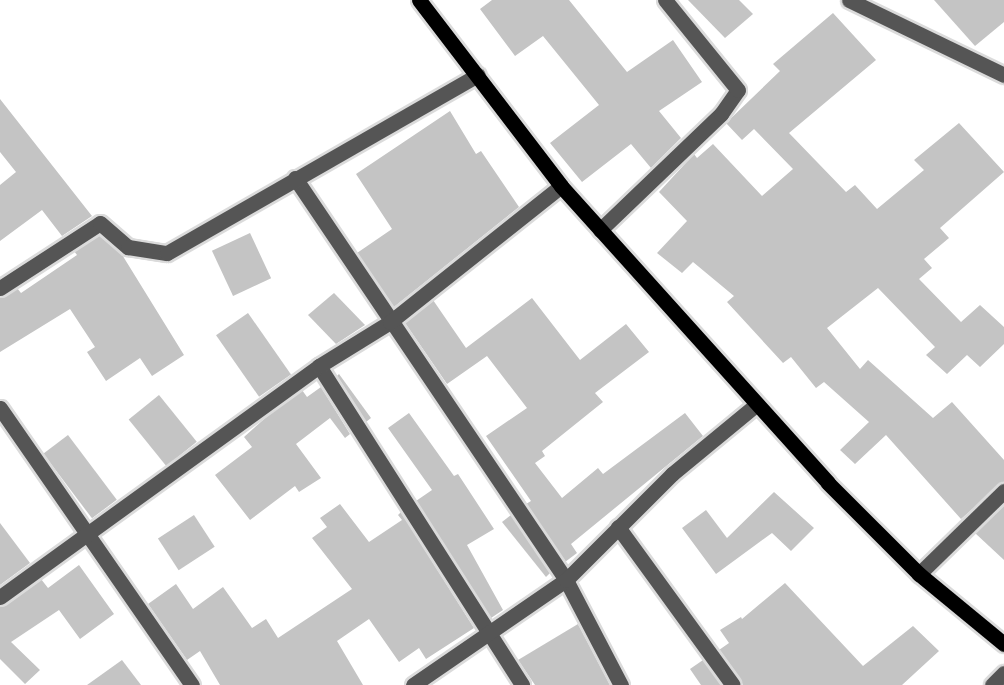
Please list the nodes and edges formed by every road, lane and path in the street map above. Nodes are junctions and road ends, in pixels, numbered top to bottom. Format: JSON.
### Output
{"nodes":[{"id":1,"x":420,"y":0,"type":"edge"},
{"id":2,"x":665,"y":0,"type":"edge"},
{"id":3,"x":849,"y":0,"type":"edge"},
{"id":4,"x":478,"y":75,"type":"junction"},
{"id":5,"x":1004,"y":75,"type":"edge"},
{"id":6,"x":295,"y":178,"type":"junction"},
{"id":7,"x":561,"y":186,"type":"junction"},
{"id":8,"x":600,"y":230,"type":"junction"},
{"id":9,"x":0,"y":288,"type":"edge"},
{"id":10,"x":390,"y":322,"type":"junction"},
{"id":11,"x":319,"y":366,"type":"junction"},
{"id":12,"x":757,"y":404,"type":"junction"},
{"id":13,"x":0,"y":408,"type":"edge"},
{"id":14,"x":1004,"y":491,"type":"edge"},
{"id":15,"x":618,"y":527,"type":"junction"},
{"id":16,"x":87,"y":534,"type":"junction"},
{"id":17,"x":919,"y":574,"type":"junction"},
{"id":18,"x":566,"y":580,"type":"junction"},
{"id":19,"x":0,"y":597,"type":"edge"},
{"id":20,"x":488,"y":631,"type":"junction"},
{"id":21,"x":1004,"y":644,"type":"edge"},
{"id":22,"x":1004,"y":673,"type":"edge"},
{"id":23,"x":192,"y":685,"type":"edge"},
{"id":24,"x":413,"y":685,"type":"edge"},
{"id":25,"x":522,"y":685,"type":"edge"},
{"id":26,"x":621,"y":685,"type":"edge"},
{"id":27,"x":733,"y":685,"type":"edge"},
{"id":28,"x":992,"y":685,"type":"edge"}],
"edges":[{"from":1,"to":4,"type":"main road"},
{"from":2,"to":8,"type":"street"},
{"from":3,"to":5,"type":"street"},
{"from":4,"to":6,"type":"street"},
{"from":4,"to":7,"type":"main road"},
{"from":6,"to":9,"type":"street"},
{"from":6,"to":10,"type":"street"},
{"from":7,"to":8,"type":"main road"},
{"from":7,"to":10,"type":"street"},
{"from":8,"to":12,"type":"main road"},
{"from":10,"to":11,"type":"street"},
{"from":10,"to":18,"type":"street"},
{"from":11,"to":16,"type":"street"},
{"from":11,"to":20,"type":"street"},
{"from":12,"to":15,"type":"street"},
{"from":12,"to":17,"type":"main road"},
{"from":13,"to":16,"type":"street"},
{"from":14,"to":17,"type":"street"},
{"from":15,"to":18,"type":"street"},
{"from":15,"to":27,"type":"street"},
{"from":16,"to":19,"type":"street"},
{"from":16,"to":23,"type":"street"},
{"from":17,"to":21,"type":"main road"},
{"from":18,"to":20,"type":"street"},
{"from":18,"to":26,"type":"street"},
{"from":20,"to":24,"type":"street"},
{"from":20,"to":25,"type":"street"},
{"from":22,"to":28,"type":"street"}]}
